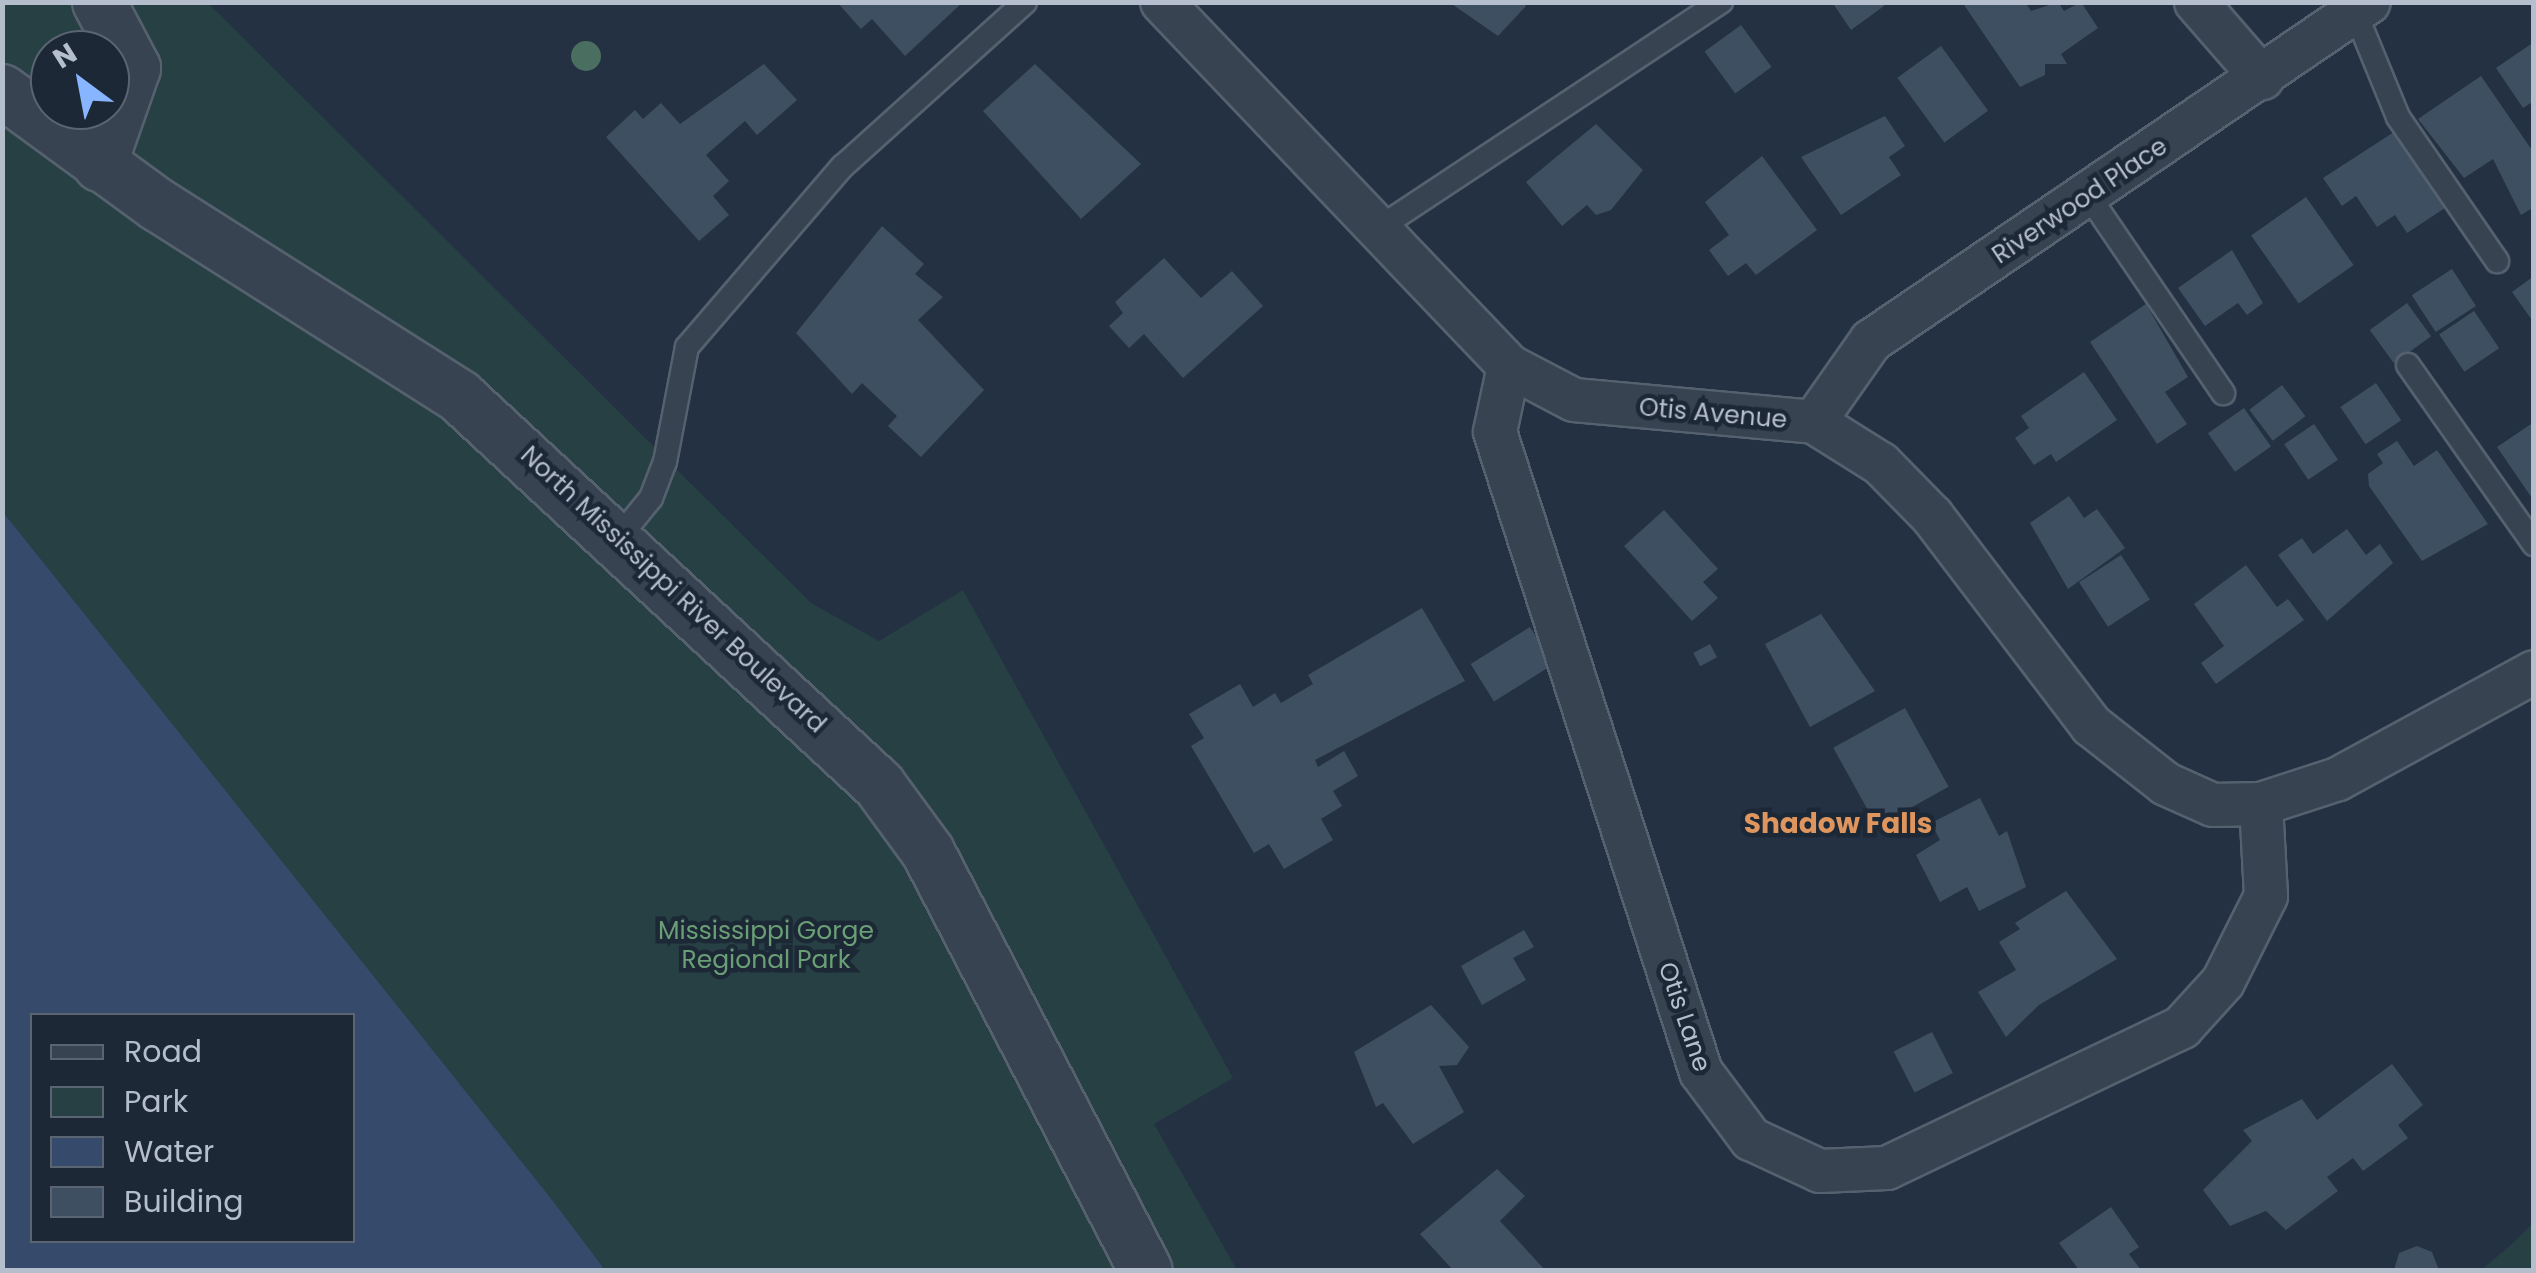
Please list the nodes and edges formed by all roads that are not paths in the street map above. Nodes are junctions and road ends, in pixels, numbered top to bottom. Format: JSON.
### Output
{"nodes":[{"id":1,"x":99,"y":2,"type":"edge"},
{"id":2,"x":1025,"y":2,"type":"edge"},
{"id":3,"x":1162,"y":2,"type":"edge"},
{"id":4,"x":2196,"y":2,"type":"edge"},
{"id":5,"x":1704,"y":7,"type":"edge"},
{"id":6,"x":2362,"y":8,"type":"edge"},
{"id":7,"x":2262,"y":78,"type":"junction"},
{"id":8,"x":2,"y":91,"type":"edge"},
{"id":9,"x":100,"y":165,"type":"junction"},
{"id":10,"x":2088,"y":195,"type":"junction"},
{"id":11,"x":1376,"y":230,"type":"junction"},
{"id":12,"x":2496,"y":260,"type":"dead end"},
{"id":13,"x":2408,"y":365,"type":"dead end"},
{"id":14,"x":1509,"y":366,"type":"junction"},
{"id":15,"x":2223,"y":393,"type":"dead end"},
{"id":16,"x":1814,"y":422,"type":"junction"},
{"id":17,"x":620,"y":536,"type":"junction"},
{"id":18,"x":2534,"y":544,"type":"edge"},
{"id":19,"x":2534,"y":672,"type":"edge"},
{"id":20,"x":2262,"y":804,"type":"junction"},
{"id":21,"x":1146,"y":1270,"type":"edge"}],
"edges":[{"from":1,"to":9,"type":"street"},
{"from":2,"to":17,"type":"lane"},
{"from":3,"to":11,"type":"street","name":"Otis Avenue"},
{"from":4,"to":7,"type":"street"},
{"from":5,"to":11,"type":"lane"},
{"from":6,"to":7,"type":"street","name":"Riverwood Place"},
{"from":6,"to":12,"type":"lane"},
{"from":7,"to":10,"type":"street","name":"Riverwood Place"},
{"from":8,"to":9,"type":"street","name":"North Mississippi River Boulevard"},
{"from":9,"to":17,"type":"street","name":"North Mississippi River Boulevard"},
{"from":10,"to":15,"type":"lane"},
{"from":10,"to":16,"type":"street","name":"Riverwood Place"},
{"from":11,"to":14,"type":"street","name":"Otis Avenue"},
{"from":13,"to":18,"type":"lane"},
{"from":14,"to":16,"type":"street","name":"Otis Avenue"},
{"from":14,"to":20,"type":"street","name":"Otis Lane"},
{"from":16,"to":20,"type":"street","name":"Otis Avenue"},
{"from":17,"to":21,"type":"street","name":"North Mississippi River Boulevard"},
{"from":19,"to":20,"type":"street","name":"Otis Avenue"}]}
